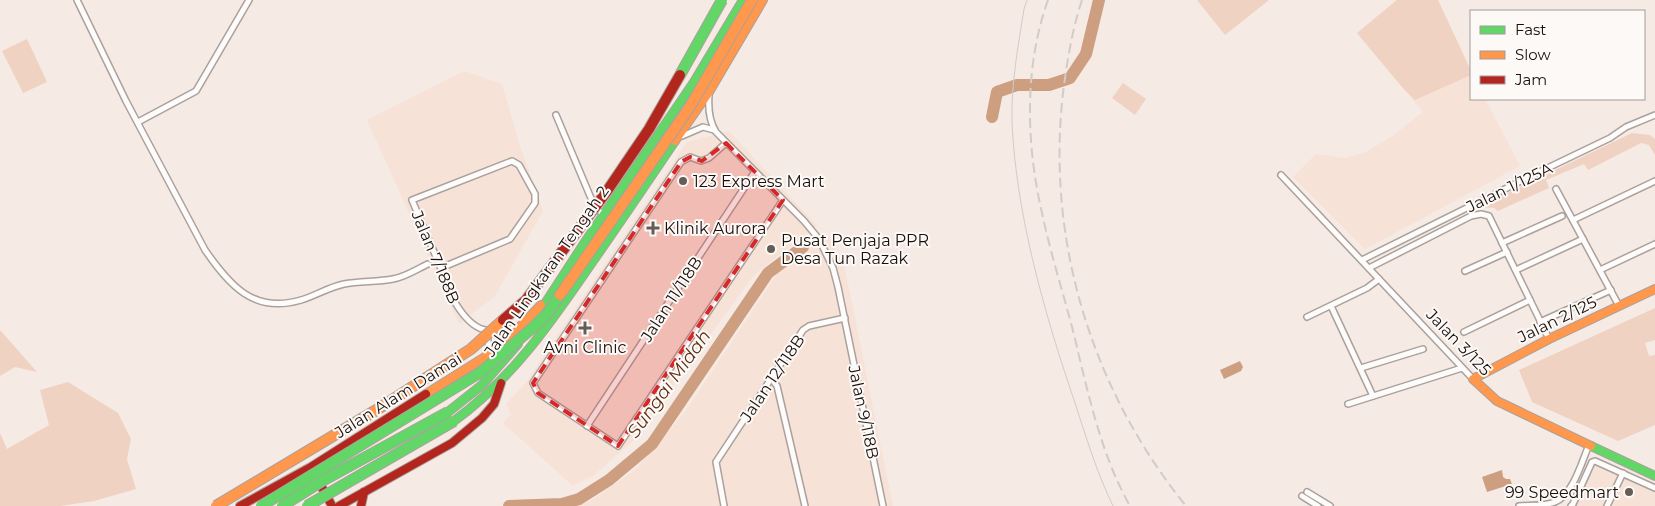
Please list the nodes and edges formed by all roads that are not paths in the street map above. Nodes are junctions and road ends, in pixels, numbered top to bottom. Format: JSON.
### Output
{"nodes":[{"id":1,"x":77,"y":0,"type":"edge"},
{"id":2,"x":249,"y":0,"type":"edge"},
{"id":3,"x":722,"y":0,"type":"edge"},
{"id":4,"x":743,"y":0,"type":"edge"},
{"id":5,"x":752,"y":0,"type":"edge"},
{"id":6,"x":763,"y":0,"type":"edge"},
{"id":7,"x":709,"y":92,"type":"junction"},
{"id":8,"x":556,"y":115,"type":"dead end"},
{"id":9,"x":1655,"y":115,"type":"edge"},
{"id":10,"x":138,"y":122,"type":"junction"},
{"id":11,"x":716,"y":132,"type":"junction"},
{"id":12,"x":677,"y":138,"type":"junction"},
{"id":13,"x":726,"y":143,"type":"junction"},
{"id":14,"x":754,"y":173,"type":"junction"},
{"id":15,"x":1281,"y":175,"type":"dead end"},
{"id":16,"x":1655,"y":181,"type":"edge"},
{"id":17,"x":1556,"y":189,"type":"dead end"},
{"id":18,"x":783,"y":200,"type":"junction"},
{"id":19,"x":603,"y":215,"type":"junction"},
{"id":20,"x":1562,"y":216,"type":"dead end"},
{"id":21,"x":1573,"y":220,"type":"junction"},
{"id":22,"x":1583,"y":239,"type":"junction"},
{"id":23,"x":1502,"y":242,"type":"junction"},
{"id":24,"x":1655,"y":244,"type":"edge"},
{"id":25,"x":1507,"y":252,"type":"junction"},
{"id":26,"x":1362,"y":260,"type":"junction"},
{"id":27,"x":428,"y":264,"type":"dead end"},
{"id":28,"x":441,"y":268,"type":"junction"},
{"id":29,"x":1369,"y":268,"type":"junction"},
{"id":30,"x":1516,"y":270,"type":"junction"},
{"id":31,"x":1600,"y":270,"type":"junction"},
{"id":32,"x":1465,"y":272,"type":"dead end"},
{"id":33,"x":1379,"y":279,"type":"junction"},
{"id":34,"x":556,"y":289,"type":"junction"},
{"id":35,"x":1655,"y":289,"type":"edge"},
{"id":36,"x":1611,"y":290,"type":"junction"},
{"id":37,"x":1530,"y":300,"type":"junction"},
{"id":38,"x":1331,"y":306,"type":"junction"},
{"id":39,"x":1619,"y":306,"type":"junction"},
{"id":40,"x":1307,"y":317,"type":"dead end"},
{"id":41,"x":844,"y":318,"type":"junction"},
{"id":42,"x":1540,"y":322,"type":"junction"},
{"id":43,"x":520,"y":326,"type":"junction"},
{"id":44,"x":485,"y":331,"type":"junction"},
{"id":45,"x":1464,"y":332,"type":"dead end"},
{"id":46,"x":1549,"y":339,"type":"junction"},
{"id":47,"x":1423,"y":349,"type":"dead end"},
{"id":48,"x":484,"y":358,"type":"junction"},
{"id":49,"x":1361,"y":368,"type":"junction"},
{"id":50,"x":1462,"y":368,"type":"junction"},
{"id":51,"x":771,"y":378,"type":"junction"},
{"id":52,"x":1473,"y":379,"type":"junction"},
{"id":53,"x":501,"y":382,"type":"junction"},
{"id":54,"x":1373,"y":396,"type":"junction"},
{"id":55,"x":1348,"y":404,"type":"dead end"},
{"id":56,"x":451,"y":417,"type":"junction"},
{"id":57,"x":587,"y":426,"type":"junction"},
{"id":58,"x":1589,"y":445,"type":"junction"},
{"id":59,"x":311,"y":467,"type":"junction"},
{"id":60,"x":1623,"y":473,"type":"junction"},
{"id":61,"x":299,"y":474,"type":"junction"},
{"id":62,"x":1655,"y":476,"type":"edge"},
{"id":63,"x":1655,"y":488,"type":"edge"},
{"id":64,"x":364,"y":492,"type":"junction"},
{"id":65,"x":216,"y":506,"type":"edge"},
{"id":66,"x":240,"y":506,"type":"edge"},
{"id":67,"x":261,"y":506,"type":"edge"},
{"id":68,"x":282,"y":506,"type":"edge"},
{"id":69,"x":307,"y":506,"type":"edge"},
{"id":70,"x":315,"y":506,"type":"edge"},
{"id":71,"x":332,"y":506,"type":"edge"},
{"id":72,"x":338,"y":506,"type":"edge"},
{"id":73,"x":361,"y":506,"type":"edge"},
{"id":74,"x":724,"y":506,"type":"edge"},
{"id":75,"x":805,"y":506,"type":"edge"},
{"id":76,"x":883,"y":506,"type":"edge"},
{"id":77,"x":1318,"y":506,"type":"edge"},
{"id":78,"x":1330,"y":506,"type":"edge"},
{"id":79,"x":1519,"y":506,"type":"edge"},
{"id":80,"x":1571,"y":506,"type":"edge"},
{"id":81,"x":1608,"y":506,"type":"edge"}],
"edges":[{"from":1,"to":10,"type":"street"},
{"from":2,"to":10,"type":"street"},
{"from":3,"to":65,"type":"main road","bridge":true},
{"from":4,"to":19,"type":"main road","name":"Jalan Lingkaran Tengah 2"},
{"from":5,"to":67,"type":"main road","bridge":true},
{"from":6,"to":7,"type":"main road","name":"Jalan Lingkaran Tengah 2"},
{"from":7,"to":11,"type":"street"},
{"from":7,"to":12,"type":"main road","name":"Jalan Lingkaran Tengah 2"},
{"from":8,"to":19,"type":"street"},
{"from":9,"to":26,"type":"street","name":"Jalan 1/125A"},
{"from":10,"to":27,"type":"street"},
{"from":11,"to":12,"type":"street"},
{"from":11,"to":13,"type":"street","name":"Jalan 9/118B"},
{"from":12,"to":53,"type":"main road","name":"Jalan Lingkaran Tengah 2"},
{"from":13,"to":14,"type":"street","name":"Jalan 9/118B"},
{"from":13,"to":57,"type":"street"},
{"from":14,"to":18,"type":"street","name":"Jalan 9/118B"},
{"from":14,"to":57,"type":"street","name":"Jalan 11/118B"},
{"from":15,"to":26,"type":"street","name":"Jalan 3/125"},
{"from":16,"to":21,"type":"street"},
{"from":17,"to":21,"type":"street"},
{"from":18,"to":41,"type":"street","name":"Jalan 9/118B"},
{"from":18,"to":57,"type":"street"},
{"from":19,"to":34,"type":"main road","name":"Jalan Lingkaran Tengah 2"},
{"from":20,"to":23,"type":"street"},
{"from":21,"to":22,"type":"street"},
{"from":22,"to":30,"type":"street"},
{"from":22,"to":31,"type":"street"},
{"from":23,"to":25,"type":"street"},
{"from":23,"to":29,"type":"street"},
{"from":24,"to":31,"type":"street"},
{"from":25,"to":30,"type":"street"},
{"from":25,"to":32,"type":"street"},
{"from":26,"to":29,"type":"street","name":"Jalan 3/125"},
{"from":28,"to":28,"type":"street","name":"Jalan 7/188B"},
{"from":28,"to":44,"type":"street","name":"Jalan 7/188B"},
{"from":29,"to":33,"type":"street","name":"Jalan 3/125"},
{"from":30,"to":37,"type":"street"},
{"from":31,"to":36,"type":"street"},
{"from":33,"to":38,"type":"street"},
{"from":33,"to":50,"type":"street","name":"Jalan 3/125"},
{"from":34,"to":43,"type":"main road","name":"Jalan Alam Damai"},
{"from":34,"to":56,"type":"main road","name":"Jalan Lingkaran Tengah 2"},
{"from":35,"to":39,"type":"main road","name":"Jalan 2/125"},
{"from":36,"to":39,"type":"street"},
{"from":36,"to":42,"type":"street"},
{"from":37,"to":42,"type":"street"},
{"from":37,"to":45,"type":"street"},
{"from":38,"to":40,"type":"street"},
{"from":38,"to":49,"type":"street"},
{"from":39,"to":46,"type":"main road","name":"Jalan 2/125"},
{"from":41,"to":51,"type":"street","name":"Jalan 12/118B"},
{"from":41,"to":76,"type":"street","name":"Jalan 9/118B"},
{"from":42,"to":46,"type":"street"},
{"from":43,"to":44,"type":"street"},
{"from":43,"to":48,"type":"main road","name":"Jalan Alam Damai"},
{"from":44,"to":48,"type":"street"},
{"from":46,"to":52,"type":"main road","name":"Jalan 2/125"},
{"from":47,"to":49,"type":"street"},
{"from":48,"to":59,"type":"main road","name":"Jalan Alam Damai"},
{"from":49,"to":54,"type":"street"},
{"from":50,"to":52,"type":"street","name":"Jalan 3/125"},
{"from":50,"to":54,"type":"street"},
{"from":51,"to":74,"type":"street","name":"Jalan 12/118B"},
{"from":51,"to":75,"type":"street"},
{"from":52,"to":58,"type":"main road","name":"Jalan 3/125"},
{"from":53,"to":56,"type":"main road","name":"Jalan Lingkaran Tengah 2"},
{"from":53,"to":64,"type":"main road"},
{"from":54,"to":55,"type":"street"},
{"from":56,"to":68,"type":"main road","name":"Jalan Lingkaran Tengah 2","bridge":true},
{"from":56,"to":69,"type":"main road","name":"Jalan Lingkaran Tengah 2","bridge":true},
{"from":58,"to":62,"type":"main road","name":"Jalan 3/125"},
{"from":58,"to":79,"type":"street"},
{"from":59,"to":61,"type":"main road","name":"Jalan Alam Damai"},
{"from":59,"to":71,"type":"main road"},
{"from":60,"to":63,"type":"street"},
{"from":60,"to":80,"type":"street"},
{"from":60,"to":81,"type":"street"},
{"from":61,"to":66,"type":"main road","name":"Jalan Alam Damai"},
{"from":61,"to":70,"type":"main road"},
{"from":64,"to":72,"type":"main road"},
{"from":64,"to":73,"type":"main road"},
{"from":77,"to":78,"type":"street"}]}
